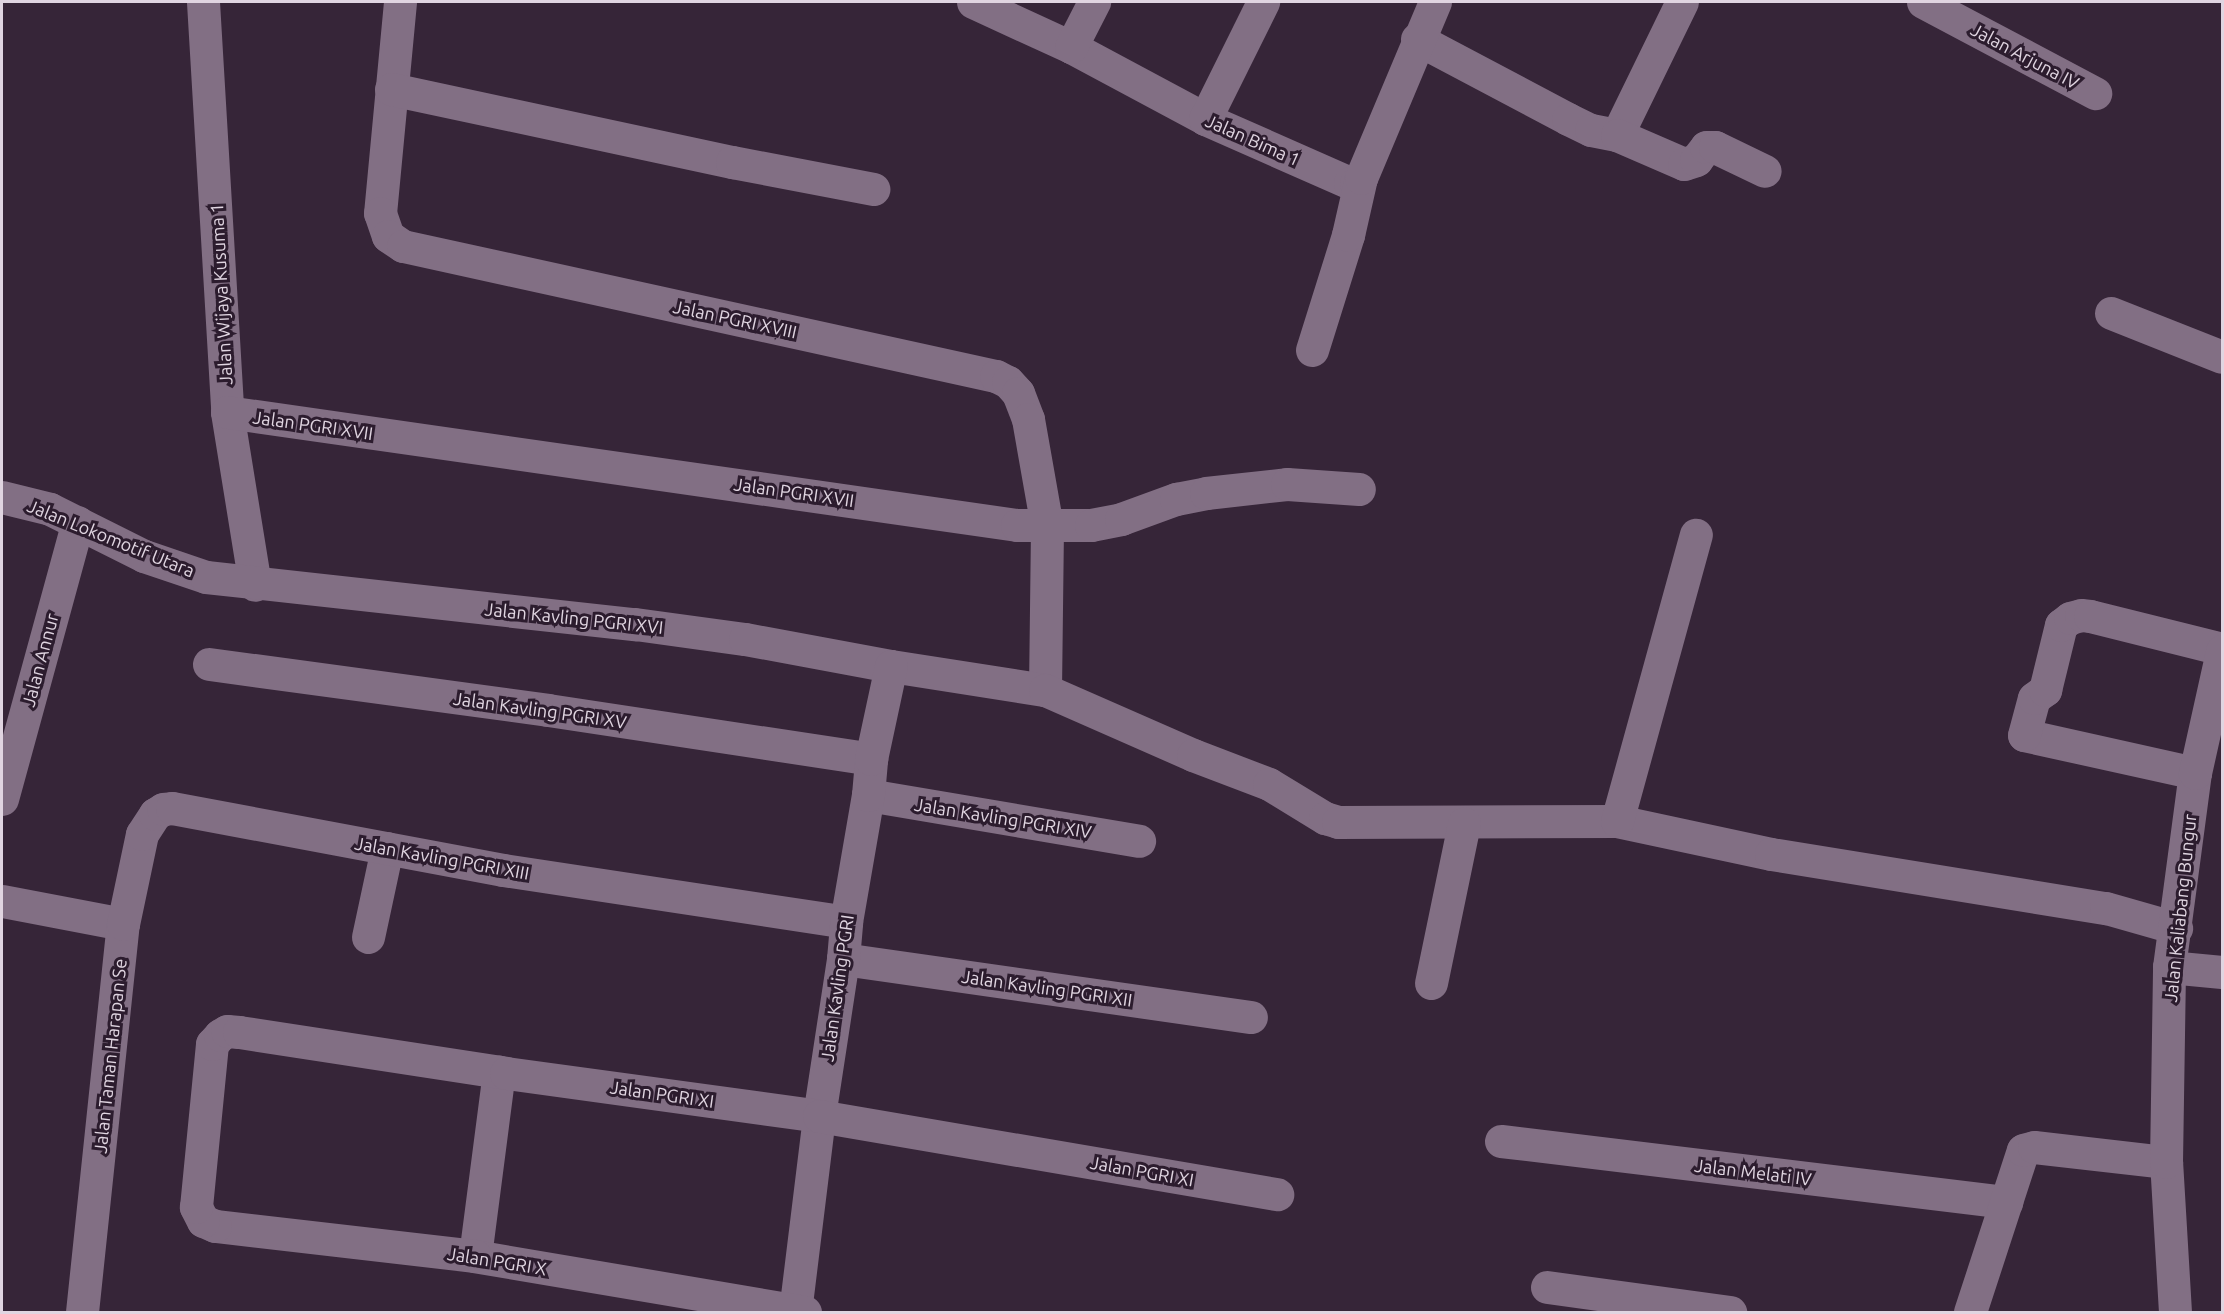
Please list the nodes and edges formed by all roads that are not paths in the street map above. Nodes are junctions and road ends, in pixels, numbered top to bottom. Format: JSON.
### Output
{"nodes":[{"id":1,"x":203,"y":2,"type":"edge"},
{"id":2,"x":400,"y":2,"type":"edge"},
{"id":3,"x":974,"y":2,"type":"edge"},
{"id":4,"x":1094,"y":2,"type":"edge"},
{"id":5,"x":1263,"y":2,"type":"edge"},
{"id":6,"x":1435,"y":2,"type":"edge"},
{"id":7,"x":1682,"y":2,"type":"edge"},
{"id":8,"x":1923,"y":2,"type":"edge"},
{"id":9,"x":1417,"y":39,"type":"junction"},
{"id":10,"x":1071,"y":47,"type":"junction"},
{"id":11,"x":391,"y":89,"type":"junction"},
{"id":12,"x":2094,"y":93,"type":"dead end"},
{"id":13,"x":1205,"y":119,"type":"junction"},
{"id":14,"x":1617,"y":135,"type":"junction"},
{"id":15,"x":1765,"y":171,"type":"dead end"},
{"id":16,"x":1361,"y":178,"type":"junction"},
{"id":17,"x":873,"y":189,"type":"dead end"},
{"id":18,"x":2111,"y":313,"type":"dead end"},
{"id":19,"x":1312,"y":350,"type":"dead end"},
{"id":20,"x":2223,"y":357,"type":"edge"},
{"id":21,"x":227,"y":412,"type":"junction"},
{"id":22,"x":1359,"y":489,"type":"dead end"},
{"id":23,"x":2,"y":497,"type":"edge"},
{"id":24,"x":78,"y":522,"type":"junction"},
{"id":25,"x":1047,"y":527,"type":"junction"},
{"id":26,"x":1696,"y":535,"type":"dead end"},
{"id":27,"x":255,"y":585,"type":"junction"},
{"id":28,"x":2223,"y":650,"type":"edge"},
{"id":29,"x":209,"y":664,"type":"dead end"},
{"id":30,"x":891,"y":666,"type":"junction"},
{"id":31,"x":1045,"y":690,"type":"junction"},
{"id":32,"x":871,"y":759,"type":"junction"},
{"id":33,"x":2195,"y":773,"type":"junction"},
{"id":34,"x":868,"y":795,"type":"junction"},
{"id":35,"x":2,"y":799,"type":"edge"},
{"id":36,"x":1617,"y":821,"type":"junction"},
{"id":37,"x":1464,"y":823,"type":"junction"},
{"id":38,"x":1139,"y":841,"type":"dead end"},
{"id":39,"x":387,"y":848,"type":"junction"},
{"id":40,"x":2,"y":901,"type":"edge"},
{"id":41,"x":846,"y":922,"type":"junction"},
{"id":42,"x":123,"y":924,"type":"junction"},
{"id":43,"x":2176,"y":928,"type":"junction"},
{"id":44,"x":368,"y":937,"type":"dead end"},
{"id":45,"x":843,"y":959,"type":"junction"},
{"id":46,"x":2169,"y":967,"type":"junction"},
{"id":47,"x":2223,"y":972,"type":"edge"},
{"id":48,"x":1431,"y":983,"type":"dead end"},
{"id":49,"x":1251,"y":1017,"type":"dead end"},
{"id":50,"x":499,"y":1072,"type":"junction"},
{"id":51,"x":819,"y":1116,"type":"junction"},
{"id":52,"x":1501,"y":1141,"type":"dead end"},
{"id":53,"x":2166,"y":1162,"type":"junction"},
{"id":54,"x":1277,"y":1194,"type":"dead end"},
{"id":55,"x":2006,"y":1202,"type":"junction"},
{"id":56,"x":196,"y":1207,"type":"joint"},
{"id":57,"x":475,"y":1256,"type":"junction"},
{"id":58,"x":1547,"y":1287,"type":"dead end"},
{"id":59,"x":82,"y":1312,"type":"edge"},
{"id":60,"x":798,"y":1312,"type":"edge"},
{"id":61,"x":1731,"y":1312,"type":"edge"},
{"id":62,"x":1970,"y":1312,"type":"edge"},
{"id":63,"x":2175,"y":1312,"type":"edge"}],
"edges":[{"from":1,"to":21,"type":"street","name":"Jalan Wijaya Kusuma 1"},
{"from":2,"to":11,"type":"street","name":"Jalan PGRI XVIII"},
{"from":3,"to":10,"type":"street","name":"Jalan Bima 1"},
{"from":4,"to":10,"type":"street"},
{"from":5,"to":13,"type":"street"},
{"from":6,"to":9,"type":"street"},
{"from":7,"to":14,"type":"street"},
{"from":8,"to":12,"type":"street","name":"Jalan Arjuna IV"},
{"from":9,"to":14,"type":"street"},
{"from":9,"to":16,"type":"street"},
{"from":10,"to":13,"type":"street","name":"Jalan Bima 1"},
{"from":11,"to":17,"type":"street"},
{"from":11,"to":25,"type":"street","name":"Jalan PGRI XVIII"},
{"from":13,"to":16,"type":"street","name":"Jalan Bima 1"},
{"from":14,"to":15,"type":"street"},
{"from":16,"to":19,"type":"street"},
{"from":18,"to":20,"type":"street"},
{"from":21,"to":25,"type":"street","name":"Jalan PGRI XVII"},
{"from":21,"to":27,"type":"street","name":"Jalan Wijaya Kusuma 1"},
{"from":22,"to":25,"type":"street","name":"Jalan PGRI XVII"},
{"from":23,"to":24,"type":"street","name":"Jalan Lokomotif Utara"},
{"from":24,"to":27,"type":"street","name":"Jalan Lokomotif Utara"},
{"from":24,"to":35,"type":"street","name":"Jalan Annur"},
{"from":25,"to":31,"type":"street","name":"Jalan PGRI XVIII"},
{"from":26,"to":36,"type":"street"},
{"from":27,"to":30,"type":"street","name":"Jalan Kavling PGRI XVI"},
{"from":28,"to":33,"type":"street","name":"Jalan Kaliabang Bungur"},
{"from":28,"to":33,"type":"street"},
{"from":29,"to":32,"type":"street","name":"Jalan Kavling PGRI XV"},
{"from":30,"to":31,"type":"street","name":"Jalan Kavling PGRI XVI"},
{"from":30,"to":32,"type":"street","name":"Jalan Kavling PGRI"},
{"from":31,"to":37,"type":"street","name":"Jalan Kavling PGRI XVI"},
{"from":32,"to":34,"type":"street","name":"Jalan Kavling PGRI"},
{"from":33,"to":43,"type":"street","name":"Jalan Kaliabang Bungur"},
{"from":34,"to":38,"type":"street","name":"Jalan Kavling PGRI XIV"},
{"from":34,"to":41,"type":"street","name":"Jalan Kavling PGRI"},
{"from":36,"to":37,"type":"street","name":"Jalan Kavling PGRI XVI"},
{"from":36,"to":43,"type":"street","name":"Jalan Kavling PGRI XVI"},
{"from":37,"to":48,"type":"street"},
{"from":39,"to":41,"type":"street","name":"Jalan Kavling PGRI XIII"},
{"from":39,"to":42,"type":"street","name":"Jalan Kavling PGRI XIII"},
{"from":39,"to":44,"type":"street"},
{"from":40,"to":42,"type":"street"},
{"from":41,"to":45,"type":"street","name":"Jalan Kavling PGRI"},
{"from":42,"to":59,"type":"street","name":"Jalan Taman Harapan Se"},
{"from":43,"to":46,"type":"street","name":"Jalan Kaliabang Bungur"},
{"from":45,"to":49,"type":"street","name":"Jalan Kavling PGRI XII"},
{"from":45,"to":51,"type":"street","name":"Jalan Kavling PGRI"},
{"from":46,"to":47,"type":"street"},
{"from":46,"to":53,"type":"street","name":"Jalan Kaliabang Bungur"},
{"from":50,"to":51,"type":"street","name":"Jalan PGRI XI"},
{"from":50,"to":56,"type":"street","name":"Jalan PGRI XI"},
{"from":50,"to":57,"type":"street"},
{"from":51,"to":54,"type":"street","name":"Jalan PGRI XI"},
{"from":51,"to":60,"type":"street","name":"Jalan Kavling PGRI"},
{"from":52,"to":55,"type":"street","name":"Jalan Melati IV"},
{"from":53,"to":55,"type":"street"},
{"from":53,"to":63,"type":"street","name":"Jalan Kaliabang Bungur"},
{"from":55,"to":62,"type":"street"},
{"from":56,"to":57,"type":"street","name":"Jalan PGRI X"},
{"from":57,"to":60,"type":"street","name":"Jalan PGRI X"},
{"from":58,"to":61,"type":"street"}]}
